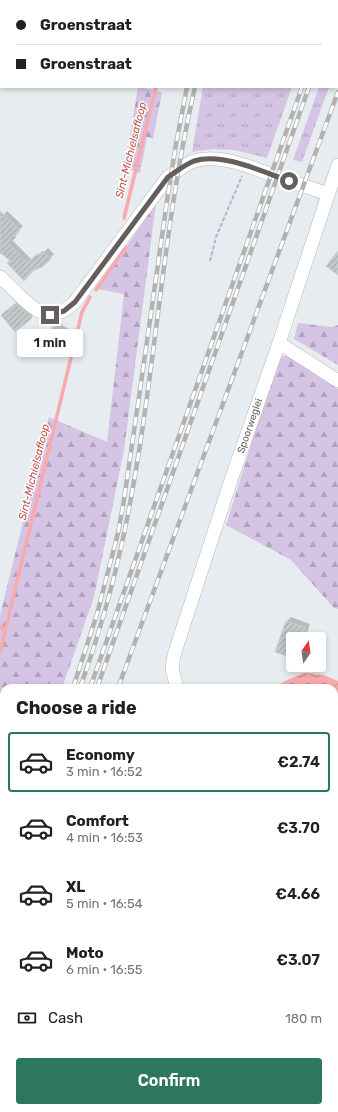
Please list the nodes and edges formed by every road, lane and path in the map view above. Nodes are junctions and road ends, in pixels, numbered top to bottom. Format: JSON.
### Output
{"nodes":[{"id":1,"x":338,"y":165,"type":"edge"},
{"id":2,"x":247,"y":166,"type":"junction"},
{"id":3,"x":328,"y":194,"type":"junction"},
{"id":4,"x":210,"y":261,"type":"dead end"},
{"id":5,"x":0,"y":277,"type":"edge"},
{"id":6,"x":279,"y":343,"type":"junction"},
{"id":7,"x":338,"y":381,"type":"edge"},
{"id":8,"x":176,"y":684,"type":"edge"}],
"edges":[{"from":1,"to":3,"type":"street","name":"Spoorweglei"},
{"from":2,"to":3,"type":"street"},
{"from":2,"to":4,"type":"path"},
{"from":2,"to":5,"type":"street"},
{"from":3,"to":6,"type":"street","name":"Spoorweglei"},
{"from":6,"to":7,"type":"street"},
{"from":6,"to":8,"type":"street","name":"Spoorweglei"}]}
